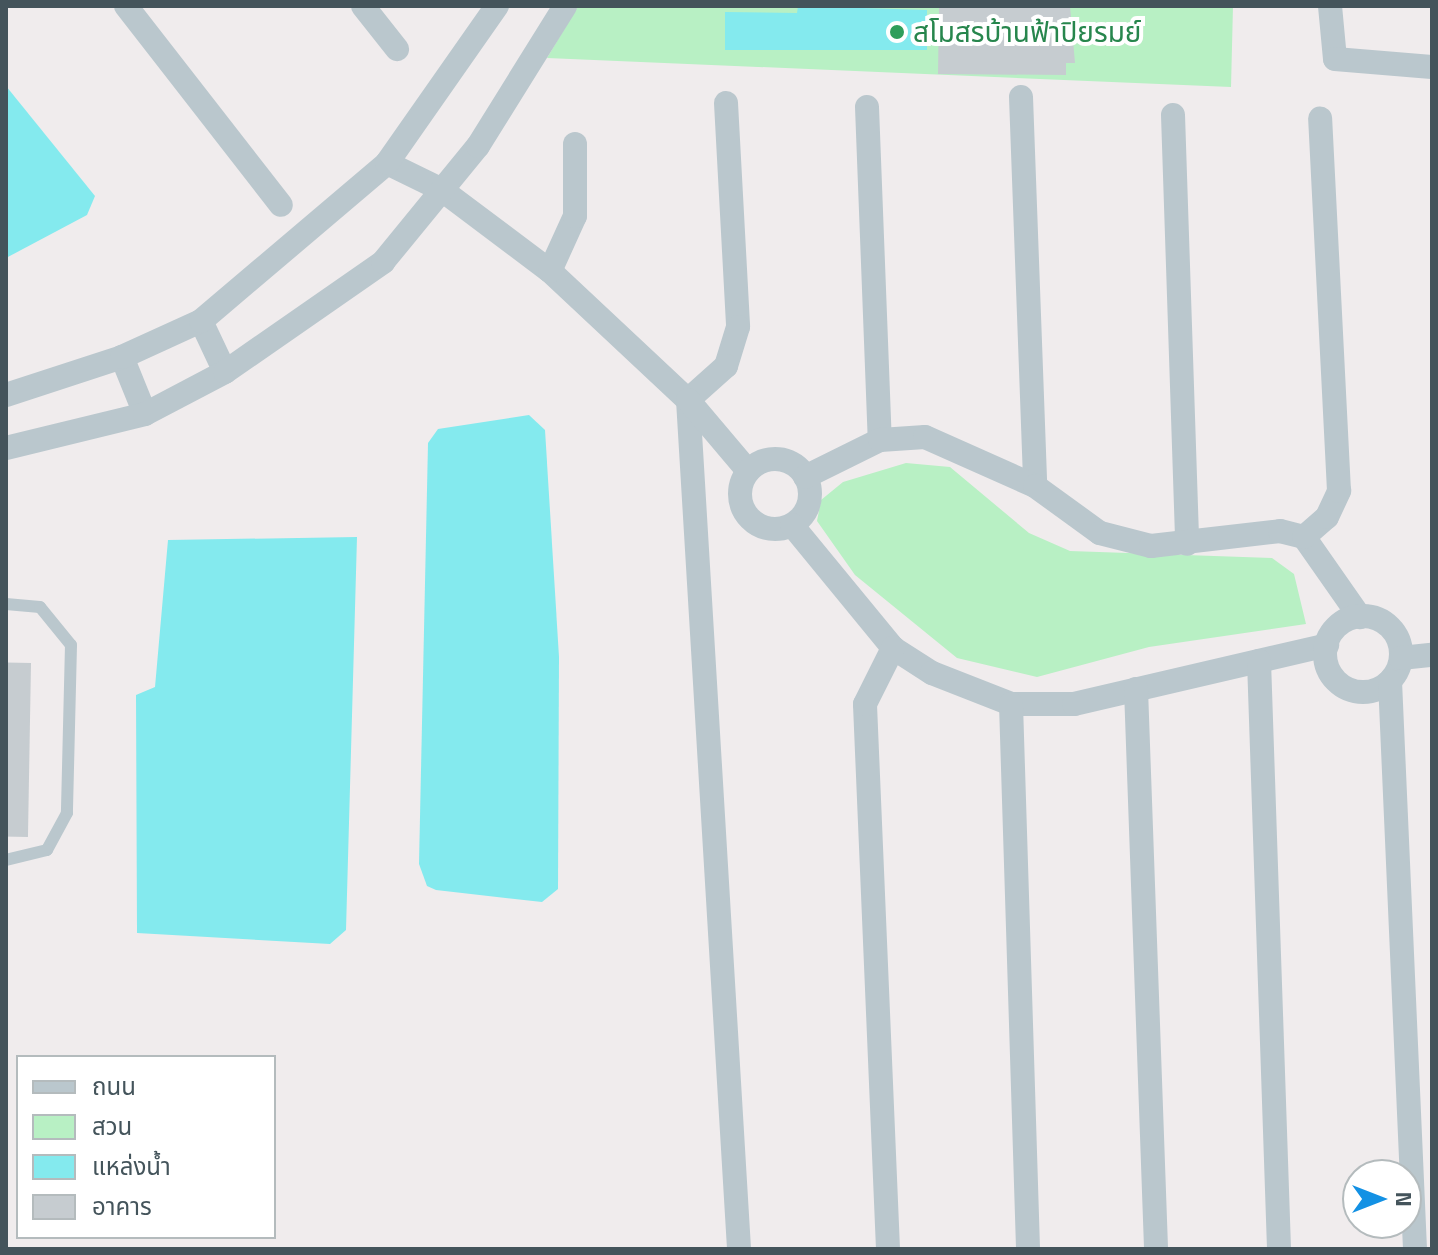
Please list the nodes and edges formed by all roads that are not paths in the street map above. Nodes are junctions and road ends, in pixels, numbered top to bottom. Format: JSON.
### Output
{"nodes":[{"id":1,"x":126,"y":6,"type":"edge"},
{"id":2,"x":363,"y":6,"type":"edge"},
{"id":3,"x":497,"y":6,"type":"edge"},
{"id":4,"x":565,"y":6,"type":"edge"},
{"id":5,"x":1330,"y":6,"type":"edge"},
{"id":6,"x":397,"y":49,"type":"dead end"},
{"id":7,"x":1432,"y":67,"type":"edge"},
{"id":8,"x":1021,"y":97,"type":"dead end"},
{"id":9,"x":726,"y":103,"type":"dead end"},
{"id":10,"x":867,"y":107,"type":"dead end"},
{"id":11,"x":1173,"y":115,"type":"dead end"},
{"id":12,"x":1320,"y":118,"type":"dead end"},
{"id":13,"x":575,"y":144,"type":"dead end"},
{"id":14,"x":387,"y":163,"type":"junction"},
{"id":15,"x":442,"y":190,"type":"junction"},
{"id":16,"x":281,"y":205,"type":"dead end"},
{"id":17,"x":550,"y":271,"type":"junction"},
{"id":18,"x":201,"y":321,"type":"junction"},
{"id":19,"x":122,"y":357,"type":"junction"},
{"id":20,"x":225,"y":372,"type":"junction"},
{"id":21,"x":6,"y":395,"type":"edge"},
{"id":22,"x":688,"y":400,"type":"junction"},
{"id":23,"x":145,"y":414,"type":"junction"},
{"id":24,"x":880,"y":440,"type":"junction"},
{"id":25,"x":6,"y":448,"type":"edge"},
{"id":26,"x":748,"y":471,"type":"junction"},
{"id":27,"x":805,"y":477,"type":"junction"},
{"id":28,"x":1035,"y":486,"type":"junction"},
{"id":29,"x":792,"y":525,"type":"junction"},
{"id":30,"x":1304,"y":537,"type":"junction"},
{"id":31,"x":1187,"y":544,"type":"junction"},
{"id":32,"x":6,"y":604,"type":"edge"},
{"id":33,"x":1360,"y":617,"type":"junction"},
{"id":34,"x":1327,"y":645,"type":"junction"},
{"id":35,"x":893,"y":648,"type":"junction"},
{"id":36,"x":1432,"y":655,"type":"edge"},
{"id":37,"x":1401,"y":658,"type":"junction"},
{"id":38,"x":1259,"y":661,"type":"junction"},
{"id":39,"x":1390,"y":681,"type":"junction"},
{"id":40,"x":1136,"y":689,"type":"junction"},
{"id":41,"x":1011,"y":704,"type":"junction"},
{"id":42,"x":6,"y":860,"type":"edge"},
{"id":43,"x":739,"y":1249,"type":"edge"},
{"id":44,"x":888,"y":1249,"type":"edge"},
{"id":45,"x":1028,"y":1249,"type":"edge"},
{"id":46,"x":1156,"y":1249,"type":"edge"},
{"id":47,"x":1279,"y":1249,"type":"edge"},
{"id":48,"x":1415,"y":1249,"type":"edge"}],
"edges":[{"from":1,"to":16,"type":"street"},
{"from":2,"to":6,"type":"street"},
{"from":3,"to":14,"type":"street"},
{"from":4,"to":15,"type":"street"},
{"from":5,"to":7,"type":"street"},
{"from":8,"to":28,"type":"street"},
{"from":9,"to":22,"type":"street"},
{"from":10,"to":24,"type":"street"},
{"from":11,"to":31,"type":"street"},
{"from":12,"to":30,"type":"street"},
{"from":13,"to":17,"type":"street"},
{"from":14,"to":15,"type":"street"},
{"from":14,"to":18,"type":"street"},
{"from":15,"to":17,"type":"street"},
{"from":15,"to":20,"type":"street"},
{"from":17,"to":22,"type":"street"},
{"from":18,"to":19,"type":"street"},
{"from":18,"to":20,"type":"street"},
{"from":19,"to":21,"type":"street"},
{"from":19,"to":23,"type":"street"},
{"from":20,"to":23,"type":"street"},
{"from":22,"to":26,"type":"street"},
{"from":22,"to":43,"type":"street"},
{"from":23,"to":25,"type":"street"},
{"from":24,"to":27,"type":"street"},
{"from":24,"to":28,"type":"street"},
{"from":26,"to":27,"type":"street"},
{"from":26,"to":29,"type":"street"},
{"from":27,"to":29,"type":"street"},
{"from":28,"to":31,"type":"street"},
{"from":29,"to":35,"type":"street"},
{"from":30,"to":31,"type":"street"},
{"from":30,"to":33,"type":"street"},
{"from":32,"to":42,"type":"lane"},
{"from":33,"to":34,"type":"street"},
{"from":33,"to":37,"type":"street"},
{"from":34,"to":38,"type":"street"},
{"from":34,"to":39,"type":"street"},
{"from":35,"to":41,"type":"street"},
{"from":35,"to":44,"type":"street"},
{"from":36,"to":37,"type":"street"},
{"from":37,"to":39,"type":"street"},
{"from":38,"to":40,"type":"street"},
{"from":38,"to":47,"type":"street"},
{"from":39,"to":48,"type":"street"},
{"from":40,"to":41,"type":"street"},
{"from":40,"to":46,"type":"street"},
{"from":41,"to":45,"type":"street"}]}
